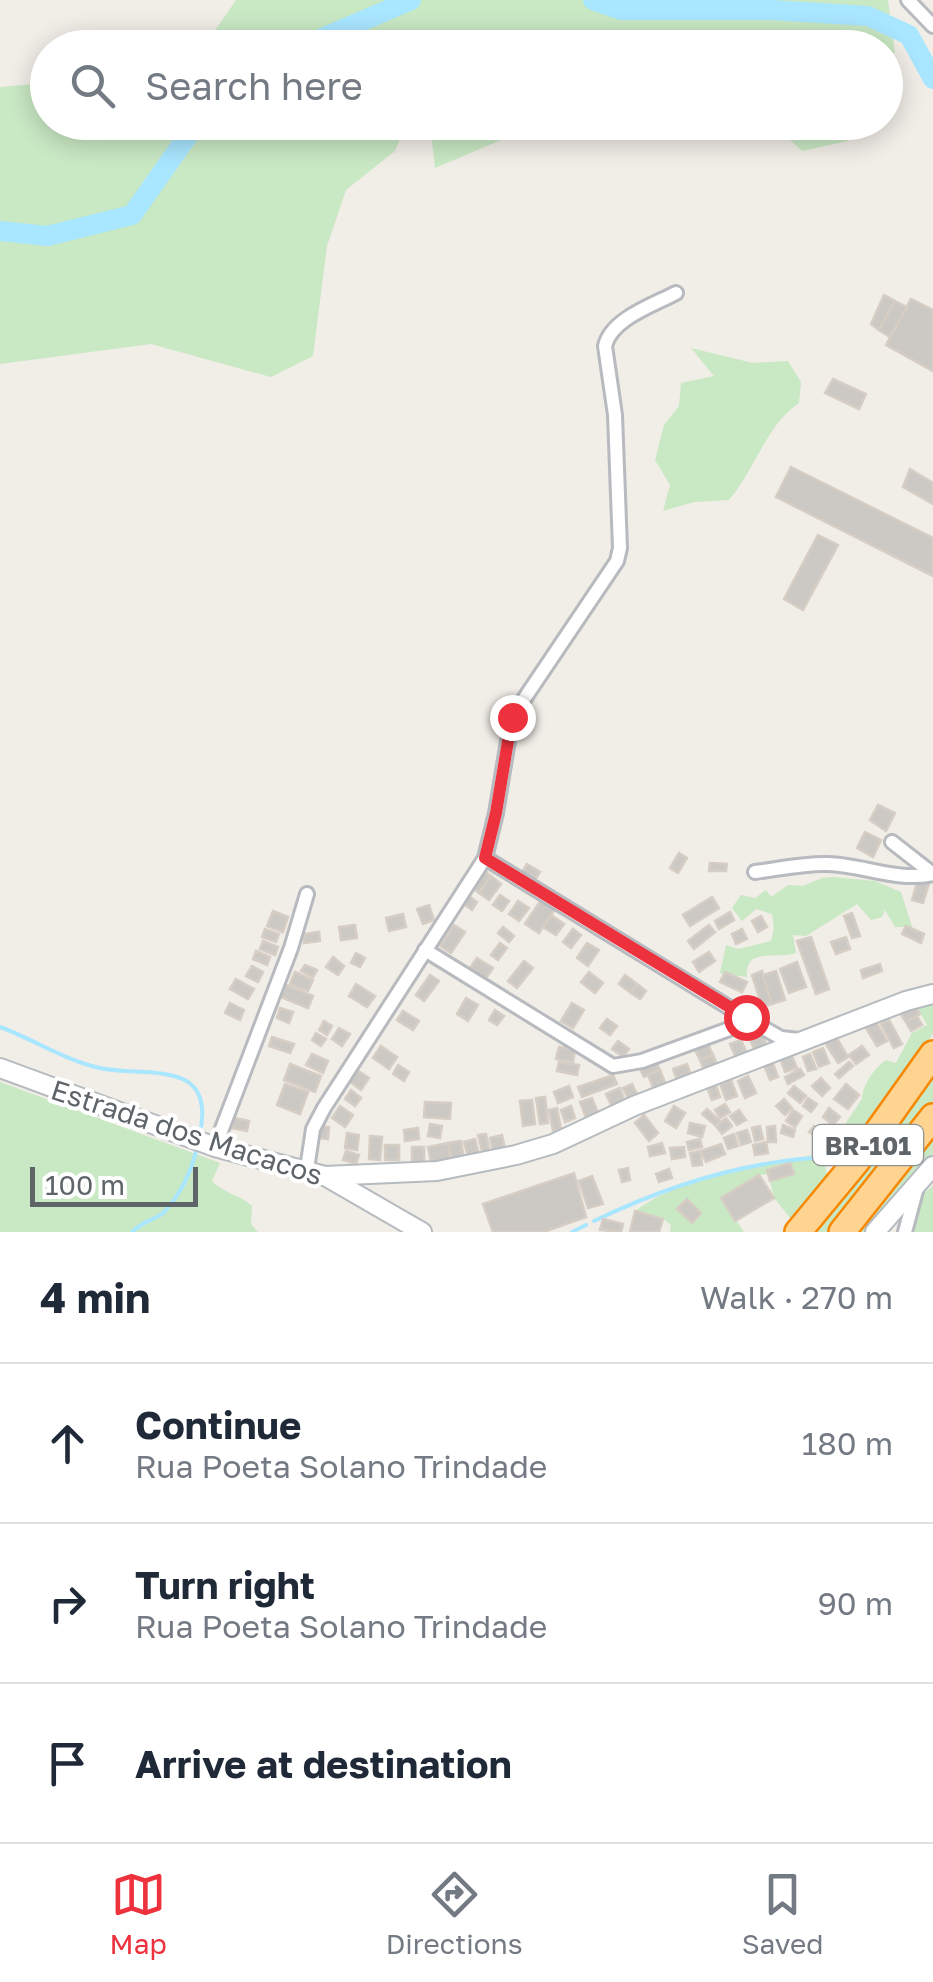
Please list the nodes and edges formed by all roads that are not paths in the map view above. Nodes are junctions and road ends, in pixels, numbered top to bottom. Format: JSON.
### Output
{"nodes":[{"id":1,"x":908,"y":0,"type":"edge"},
{"id":2,"x":933,"y":26,"type":"edge"},
{"id":3,"x":676,"y":292,"type":"dead end"},
{"id":4,"x":892,"y":842,"type":"dead end"},
{"id":5,"x":485,"y":858,"type":"junction"},
{"id":6,"x":755,"y":872,"type":"dead end"},
{"id":7,"x":933,"y":874,"type":"edge"},
{"id":8,"x":307,"y":894,"type":"dead end"},
{"id":9,"x":425,"y":950,"type":"junction"},
{"id":10,"x":932,"y":992,"type":"edge"},
{"id":11,"x":750,"y":1021,"type":"junction"},
{"id":12,"x":807,"y":1040,"type":"junction"},
{"id":13,"x":933,"y":1054,"type":"edge"},
{"id":14,"x":0,"y":1068,"type":"edge"},
{"id":15,"x":933,"y":1116,"type":"edge"},
{"id":16,"x":204,"y":1144,"type":"junction"},
{"id":17,"x":856,"y":1162,"type":"junction"},
{"id":18,"x":306,"y":1169,"type":"junction"},
{"id":19,"x":927,"y":1173,"type":"edge"},
{"id":20,"x":325,"y":1176,"type":"junction"},
{"id":21,"x":422,"y":1232,"type":"edge"},
{"id":22,"x":782,"y":1232,"type":"edge"},
{"id":23,"x":798,"y":1232,"type":"edge"},
{"id":24,"x":842,"y":1232,"type":"edge"},
{"id":25,"x":875,"y":1232,"type":"edge"},
{"id":26,"x":905,"y":1232,"type":"edge"}],
"edges":[{"from":1,"to":2,"type":"street"},
{"from":3,"to":5,"type":"street"},
{"from":4,"to":7,"type":"street"},
{"from":5,"to":9,"type":"street"},
{"from":5,"to":11,"type":"street"},
{"from":6,"to":7,"type":"street"},
{"from":8,"to":16,"type":"street"},
{"from":9,"to":11,"type":"street"},
{"from":9,"to":18,"type":"street"},
{"from":10,"to":12,"type":"main road"},
{"from":11,"to":12,"type":"street"},
{"from":12,"to":20,"type":"main road"},
{"from":13,"to":17,"type":"highway","number":"BR-101"},
{"from":14,"to":16,"type":"main road","name":"Estrada dos Macacos"},
{"from":15,"to":24,"type":"highway","number":"BR-101"},
{"from":16,"to":18,"type":"main road","name":"Estrada dos Macacos"},
{"from":17,"to":22,"type":"highway"},
{"from":17,"to":23,"type":"highway","number":"BR-101"},
{"from":18,"to":20,"type":"main road","name":"Estrada dos Macacos"},
{"from":19,"to":25,"type":"main road"},
{"from":19,"to":26,"type":"street"},
{"from":20,"to":21,"type":"main road","name":"Estrada dos Macacos"}]}
